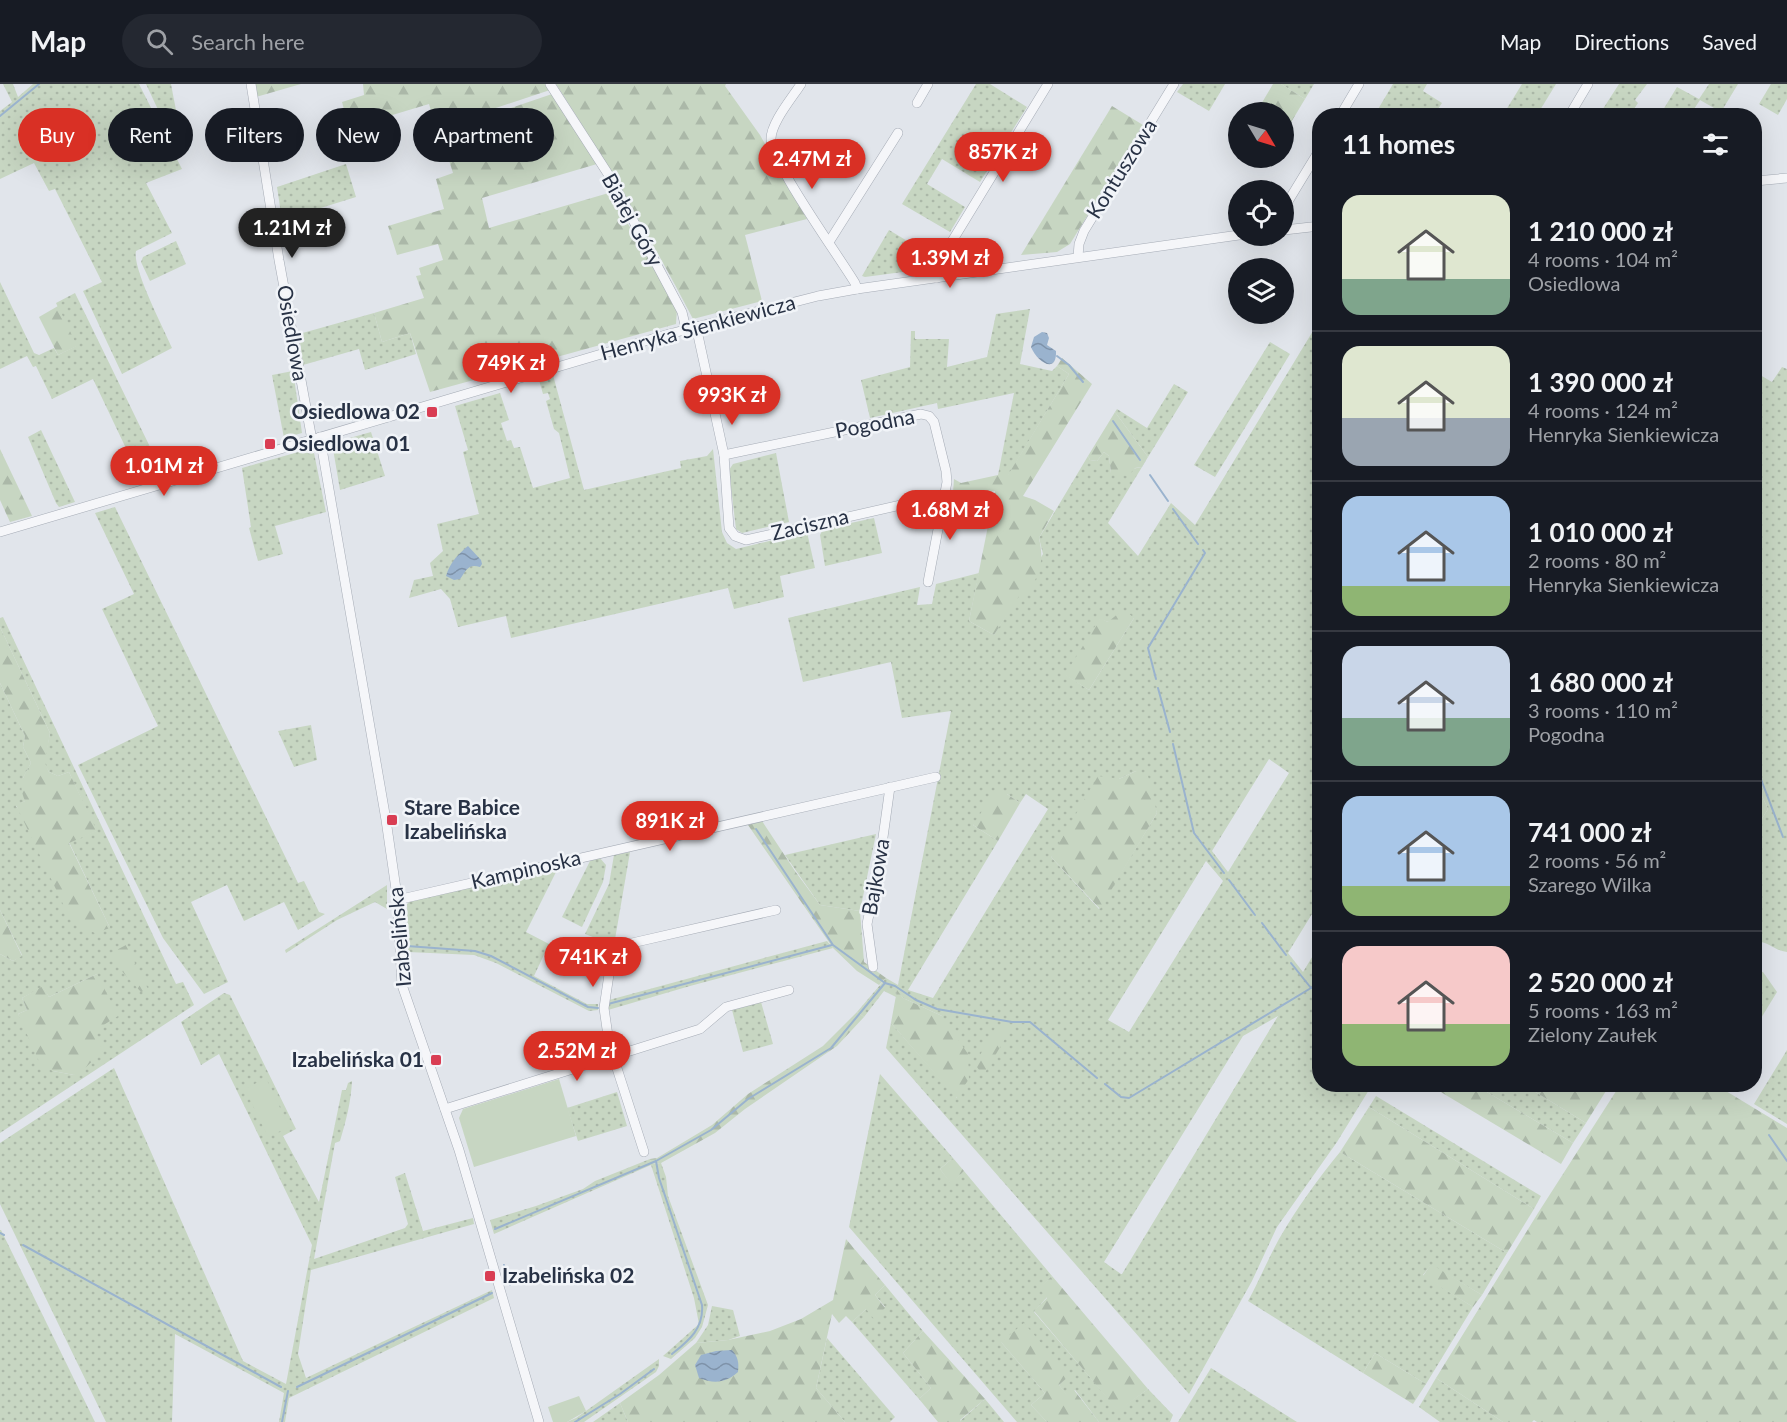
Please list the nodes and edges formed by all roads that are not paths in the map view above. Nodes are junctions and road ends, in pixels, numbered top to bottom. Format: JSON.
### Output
{"nodes":[{"id":1,"x":251,"y":84,"type":"edge"},
{"id":2,"x":550,"y":84,"type":"edge"},
{"id":3,"x":801,"y":84,"type":"edge"},
{"id":4,"x":928,"y":84,"type":"edge"},
{"id":5,"x":1048,"y":84,"type":"edge"},
{"id":6,"x":1174,"y":84,"type":"edge"},
{"id":7,"x":1359,"y":84,"type":"edge"},
{"id":8,"x":1588,"y":84,"type":"edge"},
{"id":9,"x":917,"y":103,"type":"dead end"},
{"id":10,"x":1345,"y":108,"type":"edge"},
{"id":11,"x":1574,"y":108,"type":"edge"},
{"id":12,"x":898,"y":133,"type":"dead end"},
{"id":13,"x":1312,"y":162,"type":"edge"},
{"id":14,"x":1787,"y":178,"type":"edge"},
{"id":15,"x":1762,"y":180,"type":"edge"},
{"id":16,"x":1294,"y":192,"type":"edge"},
{"id":17,"x":1312,"y":227,"type":"edge"},
{"id":18,"x":1294,"y":229,"type":"edge"},
{"id":19,"x":1228,"y":236,"type":"edge"},
{"id":20,"x":829,"y":242,"type":"junction"},
{"id":21,"x":1078,"y":257,"type":"junction"},
{"id":22,"x":937,"y":278,"type":"junction"},
{"id":23,"x":857,"y":289,"type":"junction"},
{"id":24,"x":696,"y":326,"type":"junction"},
{"id":25,"x":686,"y":329,"type":"junction"},
{"id":26,"x":316,"y":438,"type":"junction"},
{"id":27,"x":724,"y":455,"type":"junction"},
{"id":28,"x":945,"y":495,"type":"junction"},
{"id":29,"x":0,"y":532,"type":"edge"},
{"id":30,"x":928,"y":582,"type":"dead end"},
{"id":31,"x":936,"y":777,"type":"dead end"},
{"id":32,"x":890,"y":788,"type":"junction"},
{"id":33,"x":397,"y":900,"type":"junction"},
{"id":34,"x":776,"y":910,"type":"dead end"},
{"id":35,"x":873,"y":967,"type":"dead end"},
{"id":36,"x":789,"y":990,"type":"dead end"},
{"id":37,"x":612,"y":1056,"type":"junction"},
{"id":38,"x":445,"y":1109,"type":"junction"},
{"id":39,"x":644,"y":1152,"type":"dead end"},
{"id":40,"x":540,"y":1422,"type":"edge"}],
"edges":[{"from":1,"to":26,"type":"street","name":"Osiedlowa"},
{"from":2,"to":25,"type":"street","name":"Białej Góry"},
{"from":3,"to":20,"type":"street"},
{"from":4,"to":9,"type":"street"},
{"from":5,"to":22,"type":"street"},
{"from":6,"to":21,"type":"street","name":"Kontuszowa"},
{"from":7,"to":10,"type":"street"},
{"from":8,"to":11,"type":"street"},
{"from":12,"to":20,"type":"street"},
{"from":13,"to":16,"type":"street"},
{"from":14,"to":15,"type":"street"},
{"from":17,"to":18,"type":"street"},
{"from":19,"to":21,"type":"street","name":"Henryka Sienkiewicza"},
{"from":20,"to":23,"type":"street"},
{"from":21,"to":22,"type":"street","name":"Henryka Sienkiewicza"},
{"from":22,"to":23,"type":"street","name":"Henryka Sienkiewicza"},
{"from":23,"to":24,"type":"street","name":"Henryka Sienkiewicza"},
{"from":24,"to":25,"type":"street","name":"Henryka Sienkiewicza"},
{"from":24,"to":27,"type":"street"},
{"from":25,"to":26,"type":"street","name":"Henryka Sienkiewicza"},
{"from":26,"to":29,"type":"street","name":"Henryka Sienkiewicza"},
{"from":26,"to":33,"type":"street","name":"Izabelińska"},
{"from":27,"to":28,"type":"street","name":"Pogodna"},
{"from":27,"to":28,"type":"street","name":"Zaciszna"},
{"from":28,"to":30,"type":"street","name":"Pogodna"},
{"from":31,"to":32,"type":"street","name":"Kampinoska"},
{"from":32,"to":33,"type":"street","name":"Kampinoska"},
{"from":32,"to":35,"type":"street","name":"Bajkowa"},
{"from":33,"to":38,"type":"street","name":"Izabelińska"},
{"from":34,"to":37,"type":"street"},
{"from":36,"to":37,"type":"street"},
{"from":37,"to":38,"type":"street"},
{"from":37,"to":39,"type":"street"},
{"from":38,"to":40,"type":"street","name":"Izabelińska"}]}
